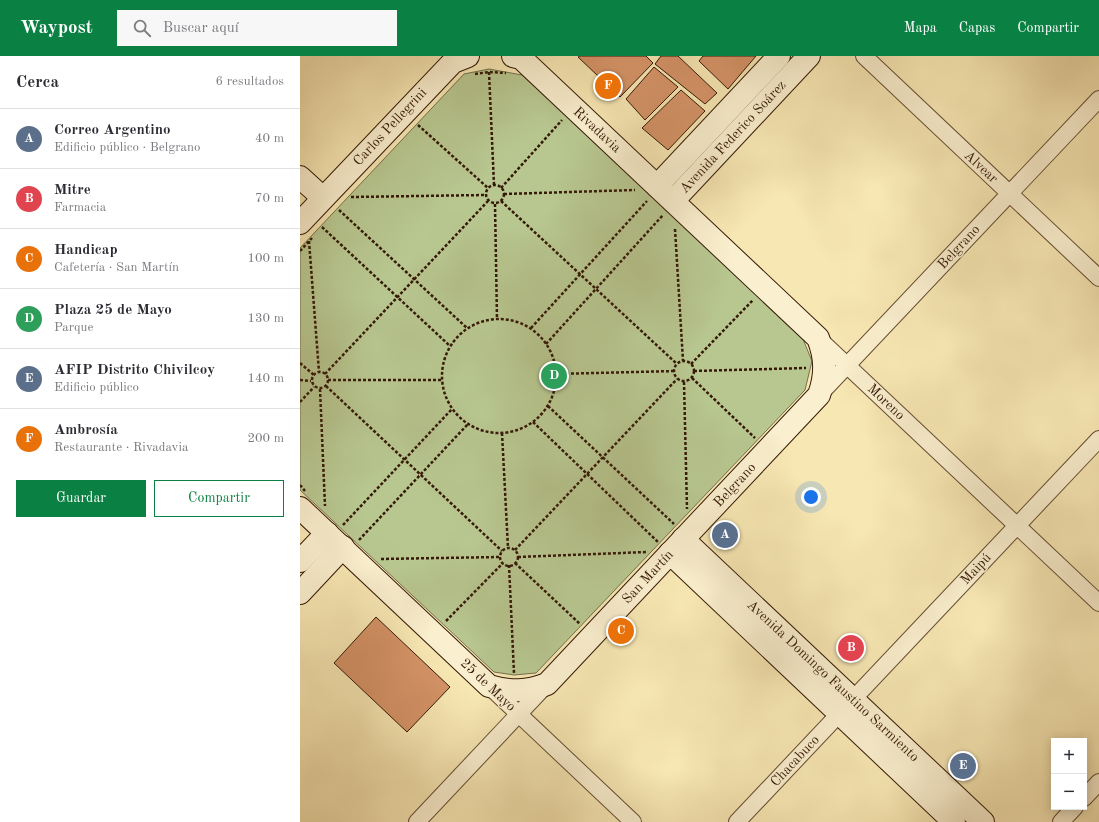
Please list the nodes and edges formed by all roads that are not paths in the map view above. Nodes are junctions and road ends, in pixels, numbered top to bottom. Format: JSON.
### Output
{"nodes":[{"id":1,"x":779,"y":56,"type":"edge"},
{"id":2,"x":809,"y":56,"type":"edge"},
{"id":3,"x":864,"y":56,"type":"edge"},
{"id":4,"x":516,"y":61,"type":"edge"},
{"id":5,"x":462,"y":62,"type":"edge"},
{"id":6,"x":1099,"y":98,"type":"edge"},
{"id":7,"x":300,"y":176,"type":"edge"},
{"id":8,"x":1009,"y":194,"type":"junction"},
{"id":9,"x":657,"y":204,"type":"junction"},
{"id":10,"x":335,"y":207,"type":"junction"},
{"id":11,"x":312,"y":225,"type":"edge"},
{"id":12,"x":1099,"y":278,"type":"edge"},
{"id":13,"x":818,"y":338,"type":"junction"},
{"id":14,"x":847,"y":366,"type":"junction"},
{"id":15,"x":819,"y":395,"type":"junction"},
{"id":16,"x":1099,"y":439,"type":"edge"},
{"id":17,"x":310,"y":502,"type":"edge"},
{"id":18,"x":1017,"y":526,"type":"junction"},
{"id":19,"x":669,"y":537,"type":"junction"},
{"id":20,"x":349,"y":539,"type":"junction"},
{"id":21,"x":300,"y":562,"type":"edge"},
{"id":22,"x":300,"y":593,"type":"edge"},
{"id":23,"x":1099,"y":604,"type":"edge"},
{"id":24,"x":547,"y":684,"type":"junction"},
{"id":25,"x":489,"y":686,"type":"junction"},
{"id":26,"x":846,"y":707,"type":"junction"},
{"id":27,"x":519,"y":714,"type":"junction"},
{"id":28,"x":1099,"y":782,"type":"edge"},
{"id":29,"x":1087,"y":795,"type":"edge"},
{"id":30,"x":1072,"y":810,"type":"edge"},
{"id":31,"x":417,"y":822,"type":"edge"},
{"id":32,"x":633,"y":822,"type":"edge"},
{"id":33,"x":738,"y":822,"type":"edge"},
{"id":34,"x":954,"y":822,"type":"edge"},
{"id":35,"x":983,"y":822,"type":"edge"},
{"id":36,"x":1061,"y":822,"type":"edge"}],
"edges":[{"from":1,"to":9,"type":"main road","name":"Avenida Federico Soárez"},
{"from":2,"to":9,"type":"main road","name":"Avenida Federico Soárez"},
{"from":3,"to":8,"type":"street","name":"Alvear"},
{"from":4,"to":9,"type":"main road","name":"Rivadavia"},
{"from":5,"to":10,"type":"main road","name":"Carlos Pellegrini"},
{"from":6,"to":8,"type":"street","name":"Belgrano"},
{"from":7,"to":10,"type":"main road"},
{"from":8,"to":12,"type":"street","name":"Alvear"},
{"from":8,"to":14,"type":"street","name":"Belgrano"},
{"from":9,"to":13,"type":"main road","name":"Moreno"},
{"from":10,"to":11,"type":"main road","name":"Carlos Pellegrini"},
{"from":13,"to":14,"type":"street","name":"Moreno"},
{"from":13,"to":15,"type":"main road","name":"Belgrano"},
{"from":14,"to":15,"type":"street","name":"Belgrano"},
{"from":14,"to":18,"type":"street","name":"Moreno"},
{"from":15,"to":19,"type":"main road","name":"Belgrano"},
{"from":16,"to":18,"type":"street","name":"Maipú"},
{"from":17,"to":20,"type":"main road","name":"25 de Mayo"},
{"from":18,"to":23,"type":"street","name":"Moreno"},
{"from":18,"to":26,"type":"street","name":"Maipú"},
{"from":19,"to":24,"type":"main road","name":"San Martín"},
{"from":19,"to":26,"type":"main road","name":"Avenida Domingo Faustino Sarmiento"},
{"from":20,"to":21,"type":"main road"},
{"from":20,"to":22,"type":"main road"},
{"from":20,"to":25,"type":"main road","name":"25 de Mayo"},
{"from":24,"to":25,"type":"main road"},
{"from":24,"to":27,"type":"street","name":"San Martín"},
{"from":25,"to":27,"type":"street","name":"25 de Mayo"},
{"from":26,"to":33,"type":"street","name":"Chacabuco"},
{"from":26,"to":34,"type":"main road","name":"Avenida Domingo Faustino Sarmiento"},
{"from":26,"to":35,"type":"main road","name":"Avenida Domingo Faustino Sarmiento"},
{"from":27,"to":31,"type":"street","name":"San Martín"},
{"from":27,"to":32,"type":"street","name":"25 de Mayo"},
{"from":28,"to":29,"type":"street"},
{"from":30,"to":36,"type":"street"}]}
